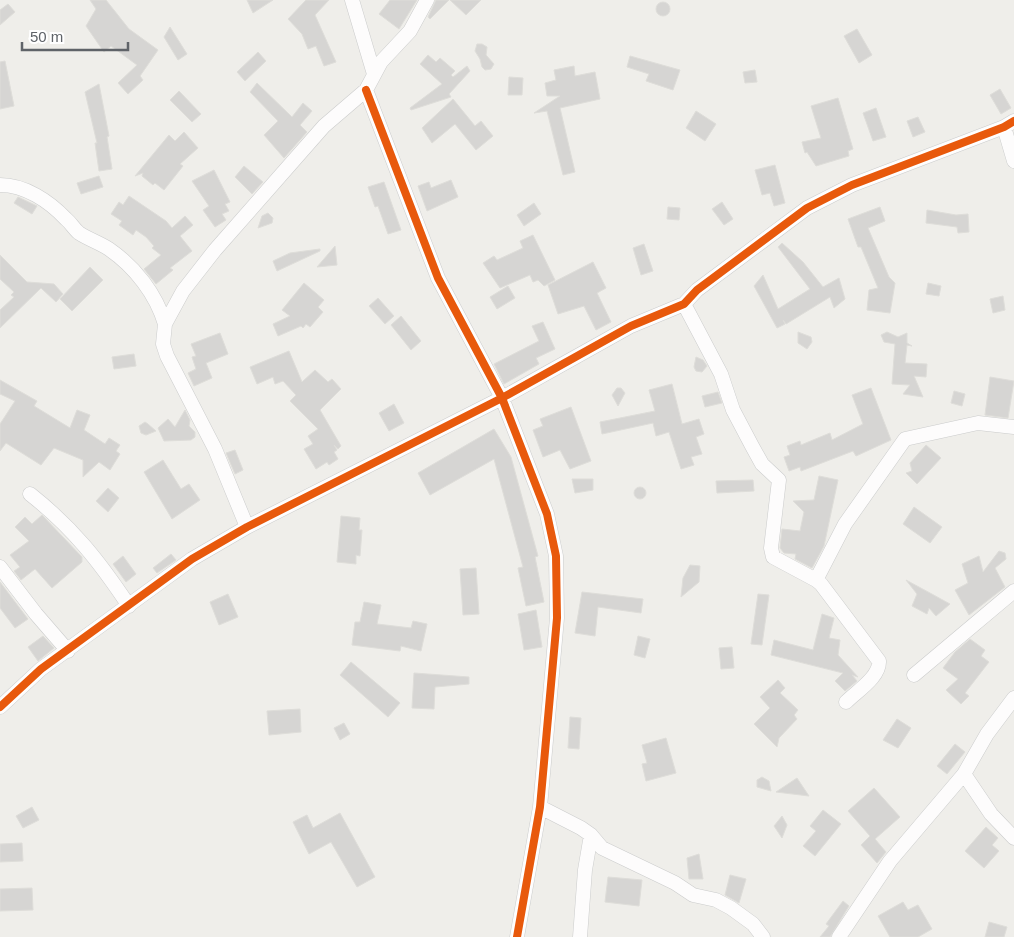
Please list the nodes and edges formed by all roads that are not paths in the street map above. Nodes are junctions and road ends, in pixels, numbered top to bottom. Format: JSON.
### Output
{"nodes":[{"id":1,"x":352,"y":0,"type":"edge"},
{"id":2,"x":426,"y":0,"type":"edge"},
{"id":3,"x":374,"y":74,"type":"junction"},
{"id":4,"x":366,"y":90,"type":"junction"},
{"id":5,"x":1009,"y":124,"type":"edge"},
{"id":6,"x":1014,"y":161,"type":"edge"},
{"id":7,"x":0,"y":185,"type":"edge"},
{"id":8,"x":684,"y":304,"type":"junction"},
{"id":9,"x":165,"y":324,"type":"junction"},
{"id":10,"x":502,"y":398,"type":"junction"},
{"id":11,"x":1014,"y":427,"type":"edge"},
{"id":12,"x":30,"y":494,"type":"dead end"},
{"id":13,"x":248,"y":527,"type":"junction"},
{"id":14,"x":0,"y":567,"type":"edge"},
{"id":15,"x":816,"y":580,"type":"junction"},
{"id":16,"x":1014,"y":591,"type":"edge"},
{"id":17,"x":129,"y":606,"type":"junction"},
{"id":18,"x":68,"y":651,"type":"junction"},
{"id":19,"x":914,"y":675,"type":"dead end"},
{"id":20,"x":1014,"y":698,"type":"edge"},
{"id":21,"x":846,"y":702,"type":"dead end"},
{"id":22,"x":0,"y":707,"type":"edge"},
{"id":23,"x":964,"y":774,"type":"junction"},
{"id":24,"x":540,"y":807,"type":"junction"},
{"id":25,"x":591,"y":835,"type":"junction"},
{"id":26,"x":1014,"y":838,"type":"edge"},
{"id":27,"x":517,"y":937,"type":"edge"},
{"id":28,"x":580,"y":937,"type":"edge"},
{"id":29,"x":763,"y":937,"type":"edge"},
{"id":30,"x":839,"y":937,"type":"edge"}],
"edges":[{"from":1,"to":3,"type":"street"},
{"from":2,"to":3,"type":"street"},
{"from":3,"to":4,"type":"street"},
{"from":4,"to":9,"type":"street"},
{"from":4,"to":10,"type":"street"},
{"from":5,"to":6,"type":"street"},
{"from":5,"to":8,"type":"street"},
{"from":7,"to":9,"type":"street"},
{"from":8,"to":10,"type":"street"},
{"from":8,"to":15,"type":"street"},
{"from":9,"to":13,"type":"street"},
{"from":10,"to":13,"type":"street"},
{"from":10,"to":24,"type":"street"},
{"from":11,"to":15,"type":"street"},
{"from":12,"to":17,"type":"street"},
{"from":13,"to":17,"type":"street"},
{"from":14,"to":18,"type":"street"},
{"from":15,"to":21,"type":"street"},
{"from":16,"to":19,"type":"street"},
{"from":17,"to":18,"type":"street"},
{"from":18,"to":22,"type":"street"},
{"from":20,"to":23,"type":"street"},
{"from":23,"to":26,"type":"street"},
{"from":23,"to":30,"type":"street"},
{"from":24,"to":25,"type":"street"},
{"from":24,"to":27,"type":"street"},
{"from":25,"to":28,"type":"street"},
{"from":25,"to":29,"type":"street"}]}
